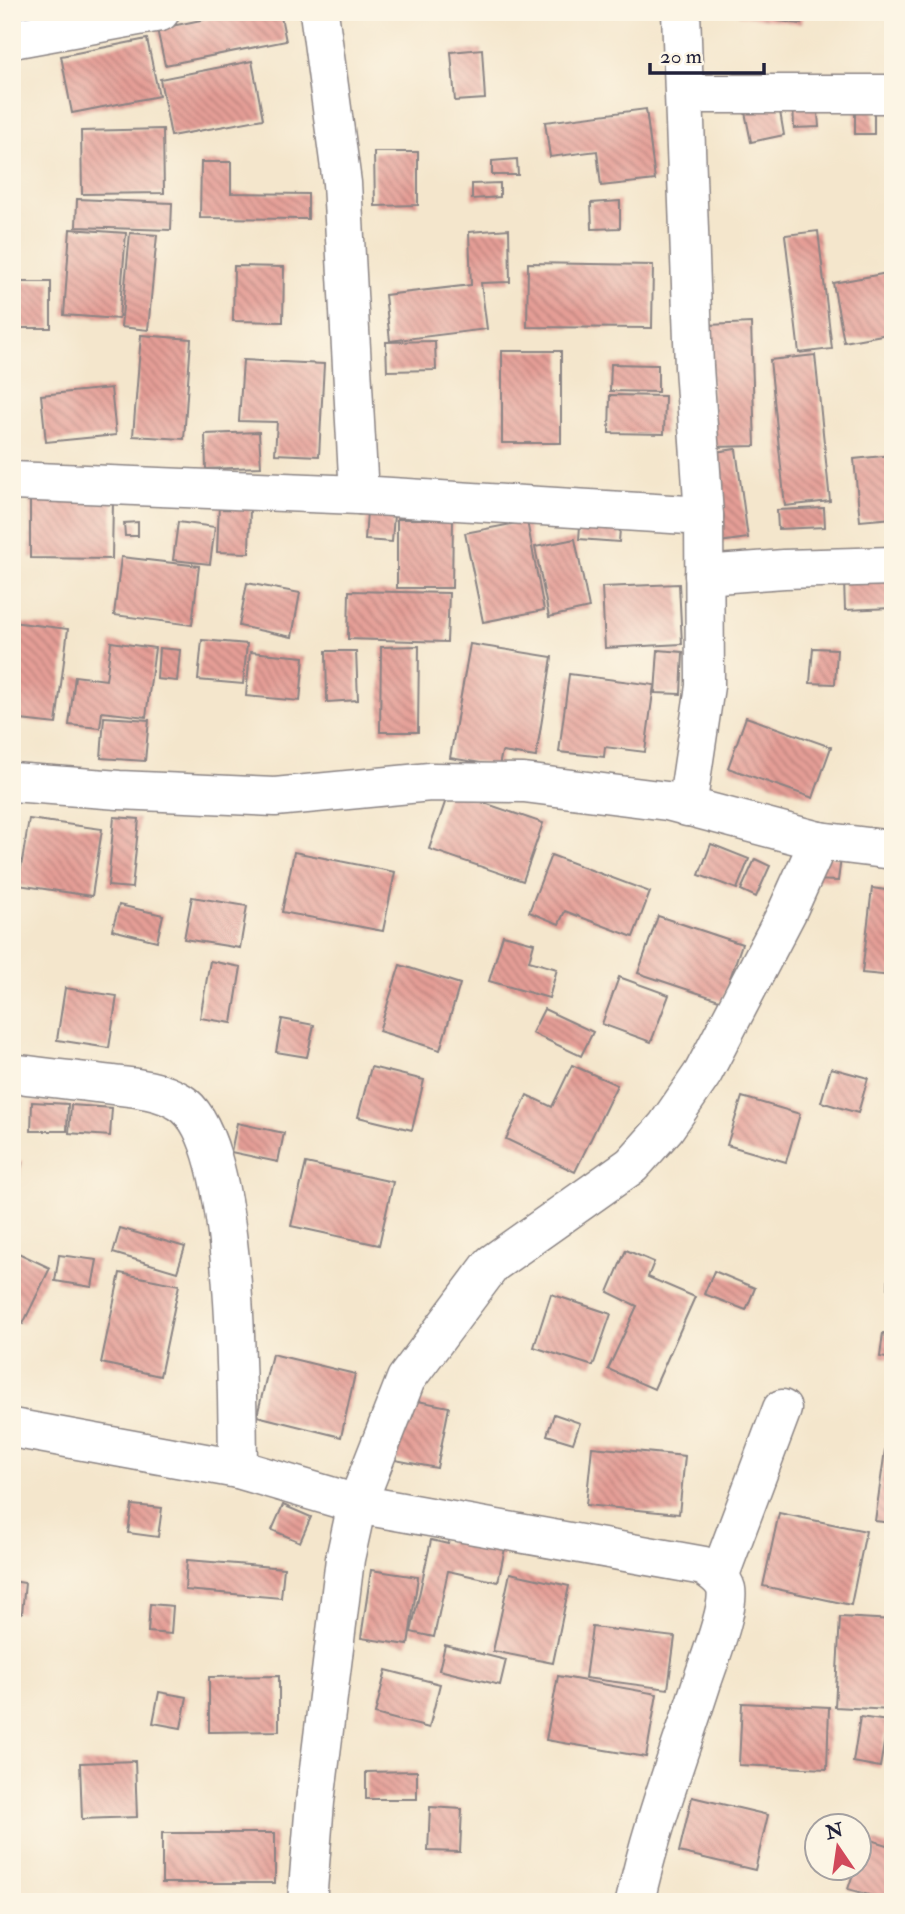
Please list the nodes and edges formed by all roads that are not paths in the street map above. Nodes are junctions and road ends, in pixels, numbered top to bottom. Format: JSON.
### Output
{"nodes":[{"id":1,"x":160,"y":12,"type":"edge"},
{"id":2,"x":319,"y":12,"type":"edge"},
{"id":3,"x":681,"y":12,"type":"edge"},
{"id":4,"x":12,"y":38,"type":"edge"},
{"id":5,"x":685,"y":94,"type":"junction"},
{"id":6,"x":893,"y":94,"type":"edge"},
{"id":7,"x":12,"y":481,"type":"edge"},
{"id":8,"x":359,"y":495,"type":"junction"},
{"id":9,"x":704,"y":516,"type":"junction"},
{"id":10,"x":893,"y":566,"type":"edge"},
{"id":11,"x":704,"y":575,"type":"junction"},
{"id":12,"x":12,"y":782,"type":"edge"},
{"id":13,"x":687,"y":807,"type":"junction"},
{"id":14,"x":819,"y":841,"type":"junction"},
{"id":15,"x":893,"y":850,"type":"edge"},
{"id":16,"x":12,"y":1073,"type":"edge"},
{"id":17,"x":782,"y":1409,"type":"dead end"},
{"id":18,"x":12,"y":1428,"type":"edge"},
{"id":19,"x":239,"y":1469,"type":"junction"},
{"id":20,"x":357,"y":1504,"type":"junction"},
{"id":21,"x":719,"y":1577,"type":"junction"},
{"id":22,"x":307,"y":1902,"type":"edge"},
{"id":23,"x":635,"y":1902,"type":"edge"}],
"edges":[{"from":1,"to":4,"type":"street"},
{"from":2,"to":8,"type":"street"},
{"from":3,"to":5,"type":"street"},
{"from":5,"to":6,"type":"street"},
{"from":5,"to":9,"type":"street"},
{"from":7,"to":8,"type":"street"},
{"from":8,"to":9,"type":"street"},
{"from":9,"to":11,"type":"street"},
{"from":10,"to":11,"type":"street"},
{"from":11,"to":13,"type":"street"},
{"from":12,"to":13,"type":"street"},
{"from":13,"to":14,"type":"street"},
{"from":14,"to":15,"type":"street"},
{"from":14,"to":20,"type":"street"},
{"from":16,"to":19,"type":"street"},
{"from":17,"to":21,"type":"street"},
{"from":18,"to":19,"type":"street"},
{"from":19,"to":20,"type":"street"},
{"from":20,"to":21,"type":"street"},
{"from":20,"to":22,"type":"street"},
{"from":21,"to":23,"type":"street"}]}
